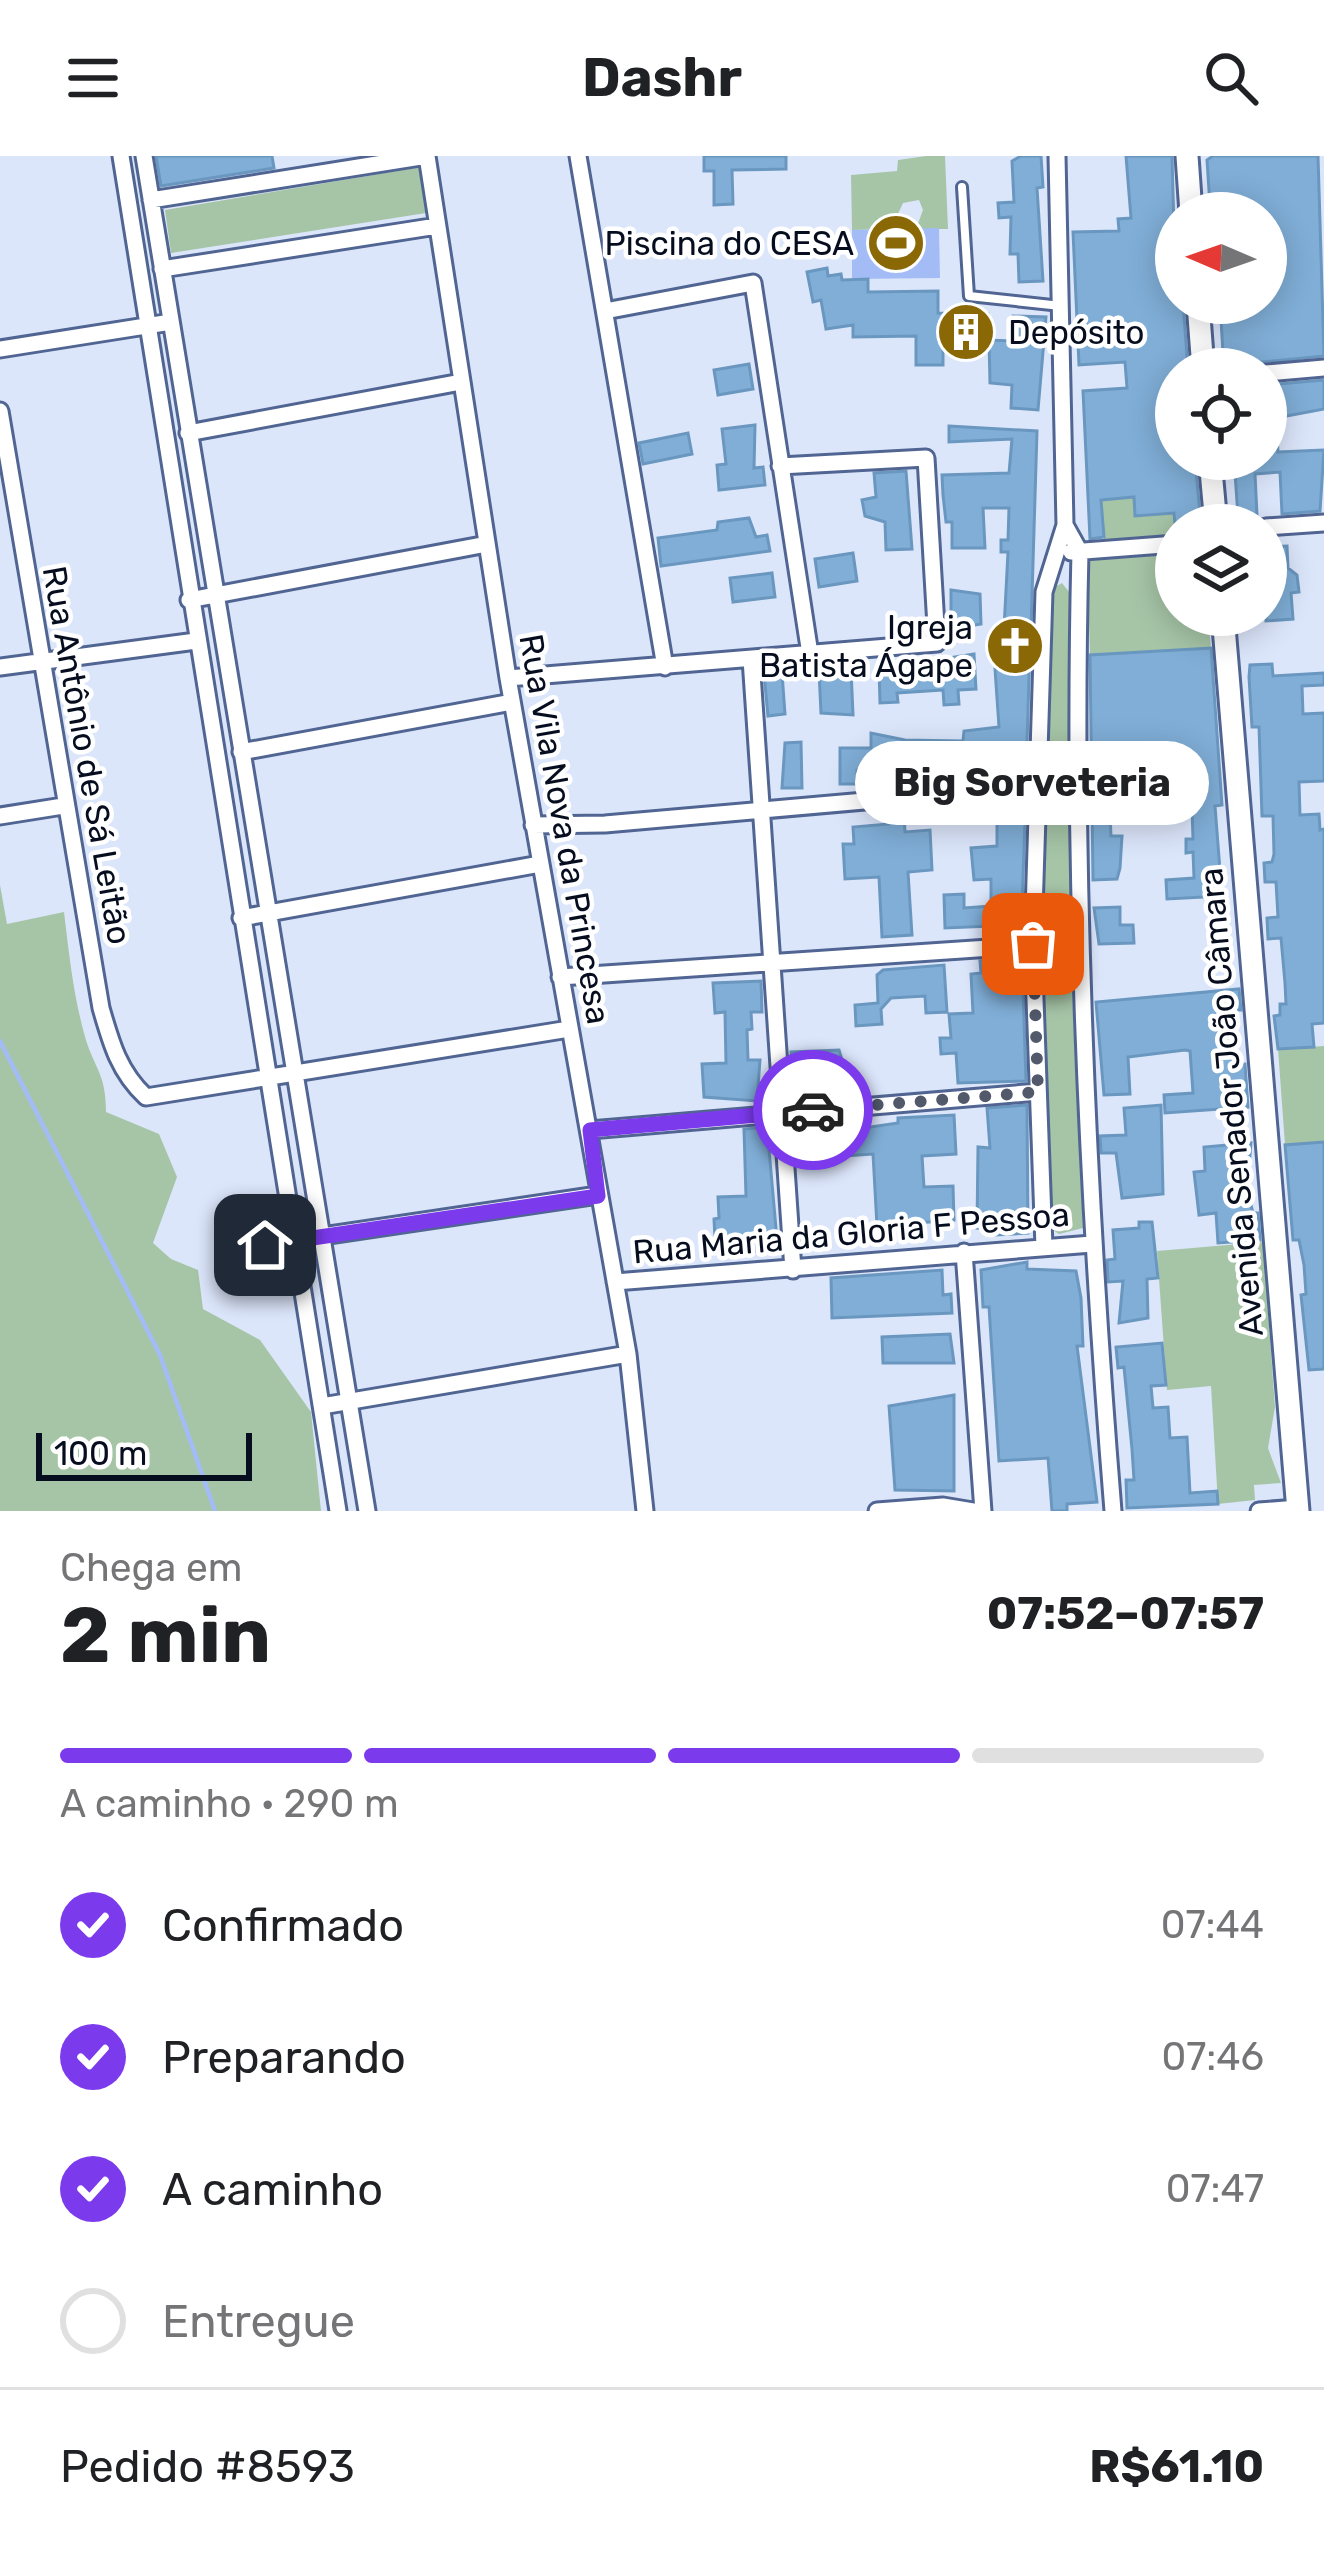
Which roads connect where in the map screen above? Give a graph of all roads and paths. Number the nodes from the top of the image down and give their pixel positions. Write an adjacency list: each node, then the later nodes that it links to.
1 (121, 156): 15 (street)
2 (144, 156): 9 (street)
3 (427, 156): 9 (street); 10 (street, Rua Vila Nova da Princesa)
4 (578, 156): 13 (street)
5 (1057, 156): 12 (street)
6 (1187, 156): 8 (main road)
7 (962, 187): 12 (lane)
8 (1190, 192)
9 (151, 200): 11 (street)
10 (437, 226): 11 (street); 19 (street, Rua Vila Nova da Princesa)
11 (162, 269): 14 (street)
12 (1063, 307): 24 (street)
13 (605, 311): 22 (street); 38 (street)
14 (171, 322): 15 (street); 21 (street)
15 (145, 326): 16 (street); 31 (street)
16 (0, 349)
17 (1324, 368): 18 (street)
18 (1287, 371)
19 (461, 382): 21 (street); 26 (street, Rua Vila Nova da Princesa)
20 (0, 411): 36 (street, Rua Antônio de Sá Leitão)
21 (188, 433): 30 (street)
22 (780, 466): 34 (street); 34 (street)
23 (1324, 523): 25 (street)
24 (1065, 525): 28 (street); 29 (street)
25 (1287, 526)
26 (487, 544): 30 (street); 39 (street, Rua Vila Nova da Princesa)
27 (1155, 546): 28 (street)
28 (1080, 552): 29 (street); 52 (street)
29 (1059, 553): 53 (street)
30 (214, 592): 31 (street); 40 (street)
31 (189, 600): 33 (street)
32 (1225, 636): 75 (main road, Avenida Senador João Câmara)
33 (196, 640): 36 (street); 41 (street)
34 (810, 654): 35 (street)
35 (751, 659): 38 (street); 46 (street)
36 (39, 660): 37 (street); 45 (street, Rua Antônio de Sá Leitão)
37 (0, 667)
38 (665, 667): 39 (street)
39 (508, 678): 42 (street, Rua Vila Nova da Princesa)
40 (229, 679): 41 (street); 43 (street)
41 (203, 683): 51 (street)
42 (512, 702): 43 (street); 48 (street, Rua Vila Nova da Princesa)
43 (241, 752): 50 (street)
44 (955, 794): 46 (street)
45 (63, 806): 47 (street); 58 (street, Rua Antônio de Sá Leitão)
46 (760, 810): 48 (street); 54 (street)
47 (0, 816)
48 (533, 824): 49 (street, Rua Vila Nova da Princesa)
49 (540, 864): 50 (street); 55 (street, Rua Vila Nova da Princesa)
50 (272, 912): 51 (street); 57 (street)
51 (241, 918): 58 (street)
52 (1079, 942): 53 (street); 65 (street)
53 (1033, 944): 54 (street); 59 (street)
54 (771, 962): 55 (street); 60 (street)
55 (560, 977): 56 (street, Rua Vila Nova da Princesa)
56 (569, 1029): 57 (street); 61 (street, Rua Vila Nova da Princesa)
57 (298, 1075): 58 (street); 63 (street)
58 (267, 1080): 64 (street)
59 (1038, 1092): 60 (street); 66 (street)
60 (780, 1112): 61 (street); 69 (street)
61 (590, 1130): 62 (street, Rua Vila Nova da Princesa)
62 (598, 1196): 63 (street); 70 (street, Rua Vila Nova da Princesa)
63 (324, 1238): 64 (street); 72 (street)
64 (295, 1241): 67 (street); 73 (street)
65 (1092, 1244): 66 (street, Rua Maria da Gloria F Pessoa); 82 (street)
66 (1044, 1247): 68 (street, Rua Maria da Gloria F Pessoa)
67 (234, 1249)
68 (964, 1252): 69 (street, Rua Maria da Gloria F Pessoa); 81 (street)
69 (793, 1270): 70 (street, Rua Maria da Gloria F Pessoa)
70 (615, 1282): 71 (street, Rua Vila Nova da Princesa)
71 (628, 1354): 72 (street); 78 (street, Rua Vila Nova da Princesa)
72 (350, 1399): 73 (street); 77 (street)
73 (322, 1406): 76 (street)
74 (911, 1509): 79 (street); 80 (street)
75 (1298, 1509): 83 (street)
76 (338, 1511)
77 (367, 1511)
78 (645, 1511)
79 (877, 1511)
80 (973, 1511)
81 (983, 1511)
82 (1113, 1511)
83 (1259, 1511)

